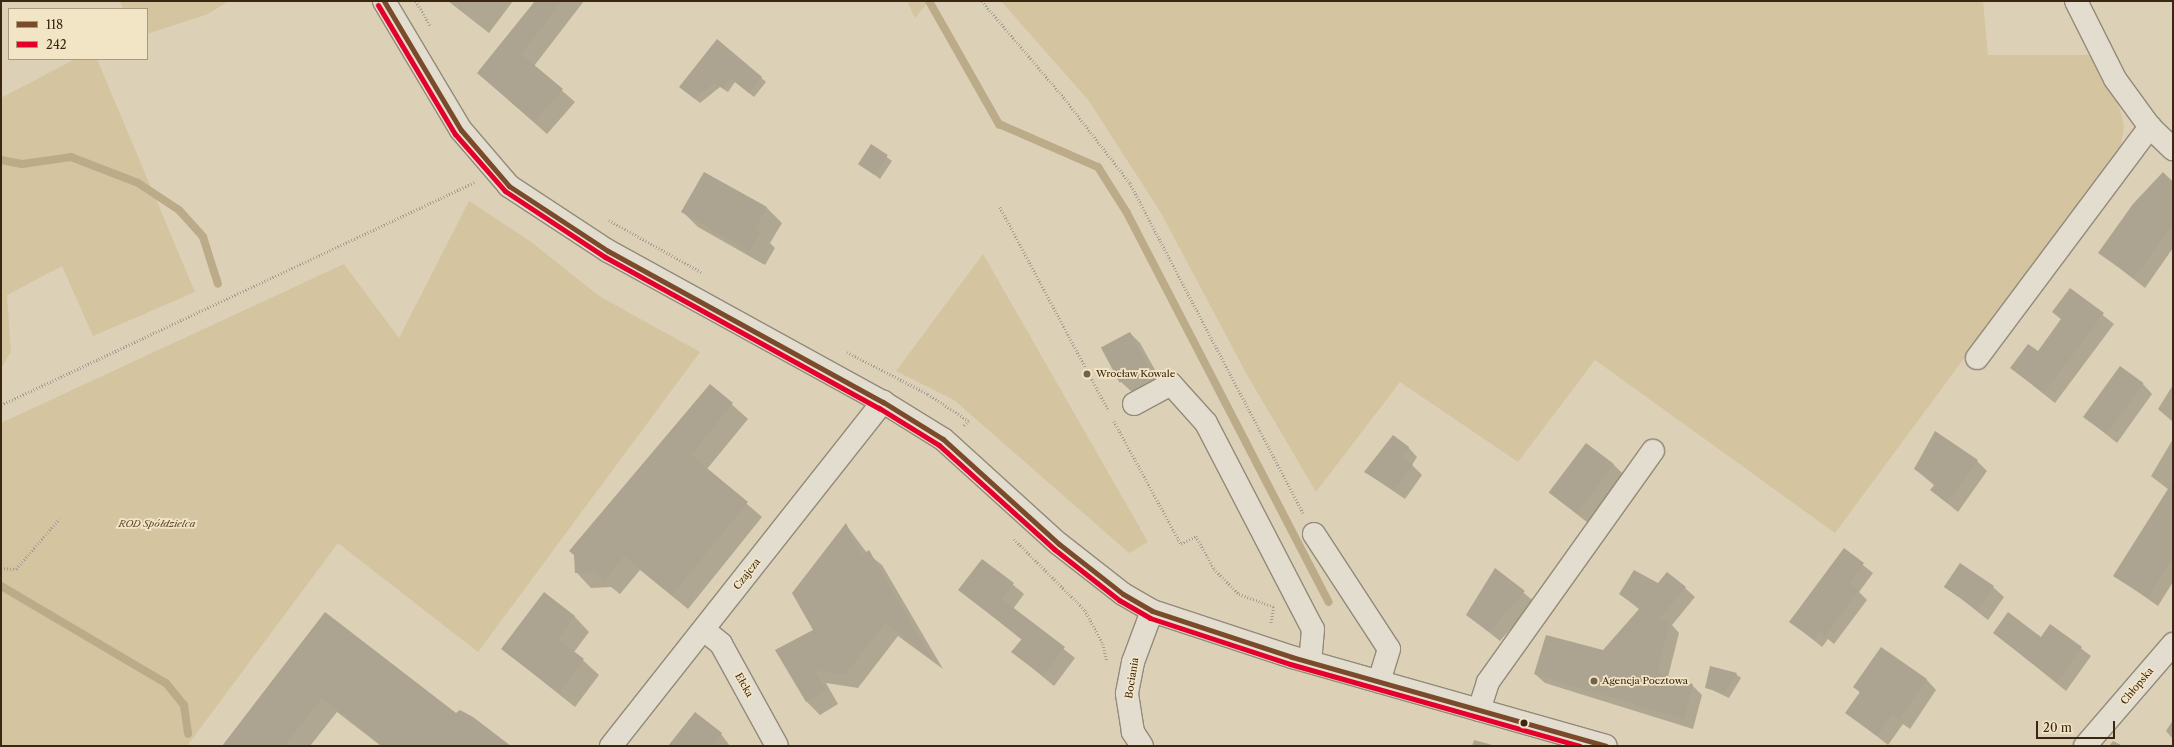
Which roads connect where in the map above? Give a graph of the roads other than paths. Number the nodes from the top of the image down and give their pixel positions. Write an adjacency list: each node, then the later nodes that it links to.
1 (384, 1): 6 (street)
2 (2076, 1): 3 (street)
3 (2150, 127): 4 (street); 5 (street)
4 (2173, 149)
5 (1977, 358)
6 (883, 402): 10 (street); 11 (street, Czajcza)
7 (1134, 404): 13 (street)
8 (1653, 451): 15 (street)
9 (1314, 534): 14 (street)
10 (1152, 611): 13 (street); 18 (street, Bociania)
11 (704, 630): 16 (street, Czajcza); 17 (street, Ełcka)
12 (2173, 644): 20 (street, Chłopska)
13 (1310, 661): 14 (street)
14 (1379, 682): 15 (street)
15 (1479, 710): 19 (street)
16 (610, 746)
17 (777, 746)
18 (1142, 746)
19 (1606, 746)
20 (2085, 746)

